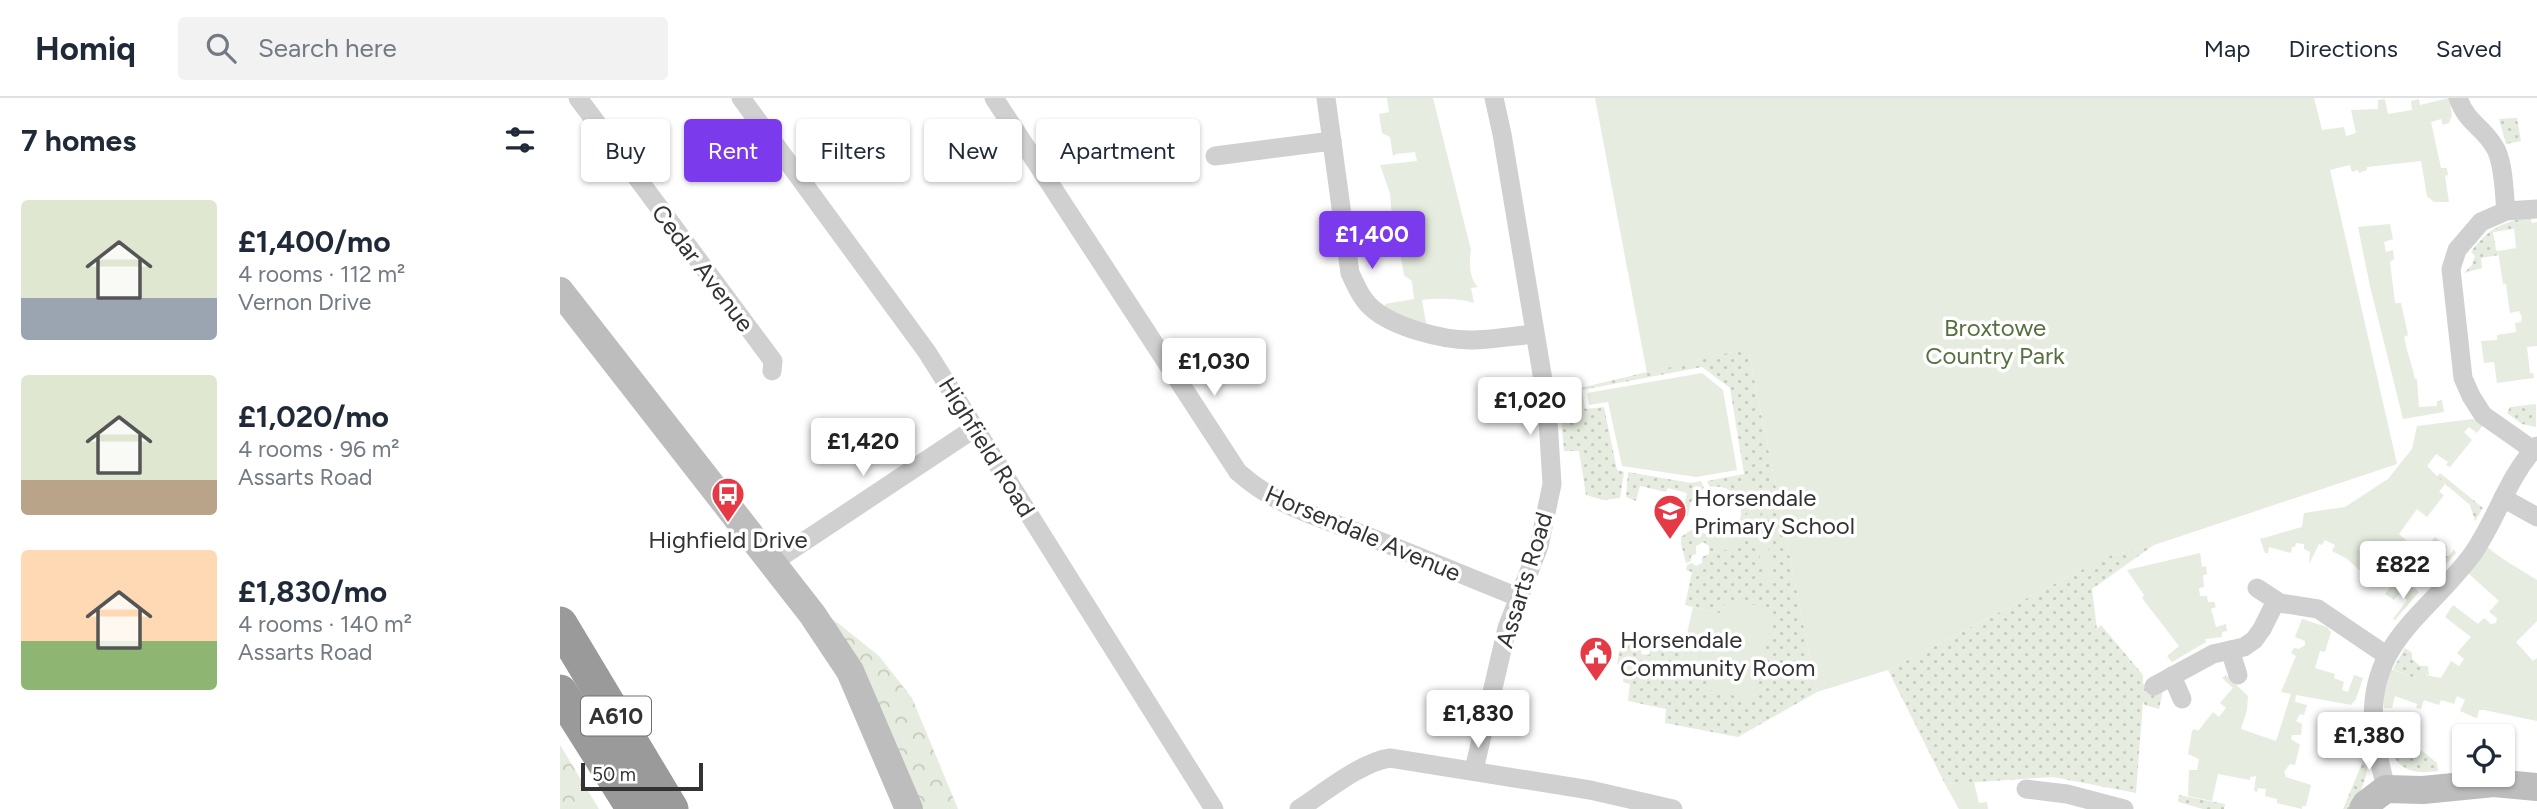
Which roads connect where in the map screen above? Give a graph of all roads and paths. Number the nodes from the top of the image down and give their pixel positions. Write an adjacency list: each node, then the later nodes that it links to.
1 (578, 98): 13 (street, Cedar Avenue)
2 (741, 98): 14 (street, Highfield Road)
3 (994, 98): 20 (street, Horsendale Avenue)
4 (1326, 98): 7 (street)
5 (1494, 98): 12 (street, Assarts Road)
6 (2458, 98): 10 (street)
7 (1332, 141): 8 (street); 12 (street)
8 (1215, 156)
9 (2537, 209): 10 (street)
10 (2506, 211): 15 (street)
11 (560, 291): 18 (street)
12 (1534, 334): 20 (street, Assarts Road)
13 (772, 371)
14 (975, 428): 18 (street); 37 (street, Highfield Road)
15 (2535, 448): 16 (street)
16 (2503, 498): 17 (street); 24 (street)
17 (2537, 517)
18 (773, 562): 36 (street)
19 (2257, 588): 21 (street)
20 (1518, 597): 30 (street, Assarts Road)
21 (2276, 601): 23 (street); 24 (street)
22 (560, 624): 35 (highway, A610)
23 (2230, 650): 25 (street); 26 (street)
24 (2386, 655): 33 (street)
25 (2238, 675)
26 (2172, 676): 27 (street); 29 (street)
27 (2154, 686)
28 (560, 692): 34 (highway, A610)
29 (2182, 699)
30 (1474, 770): 38 (street); 39 (street)
31 (2537, 787): 33 (street)
32 (2025, 789): 40 (street)
33 (2386, 789): 41 (street)
34 (634, 809)
35 (671, 809)
36 (909, 809)
37 (1214, 809)
38 (1299, 809)
39 (1674, 809)
40 (2124, 809)
41 (2363, 809)

